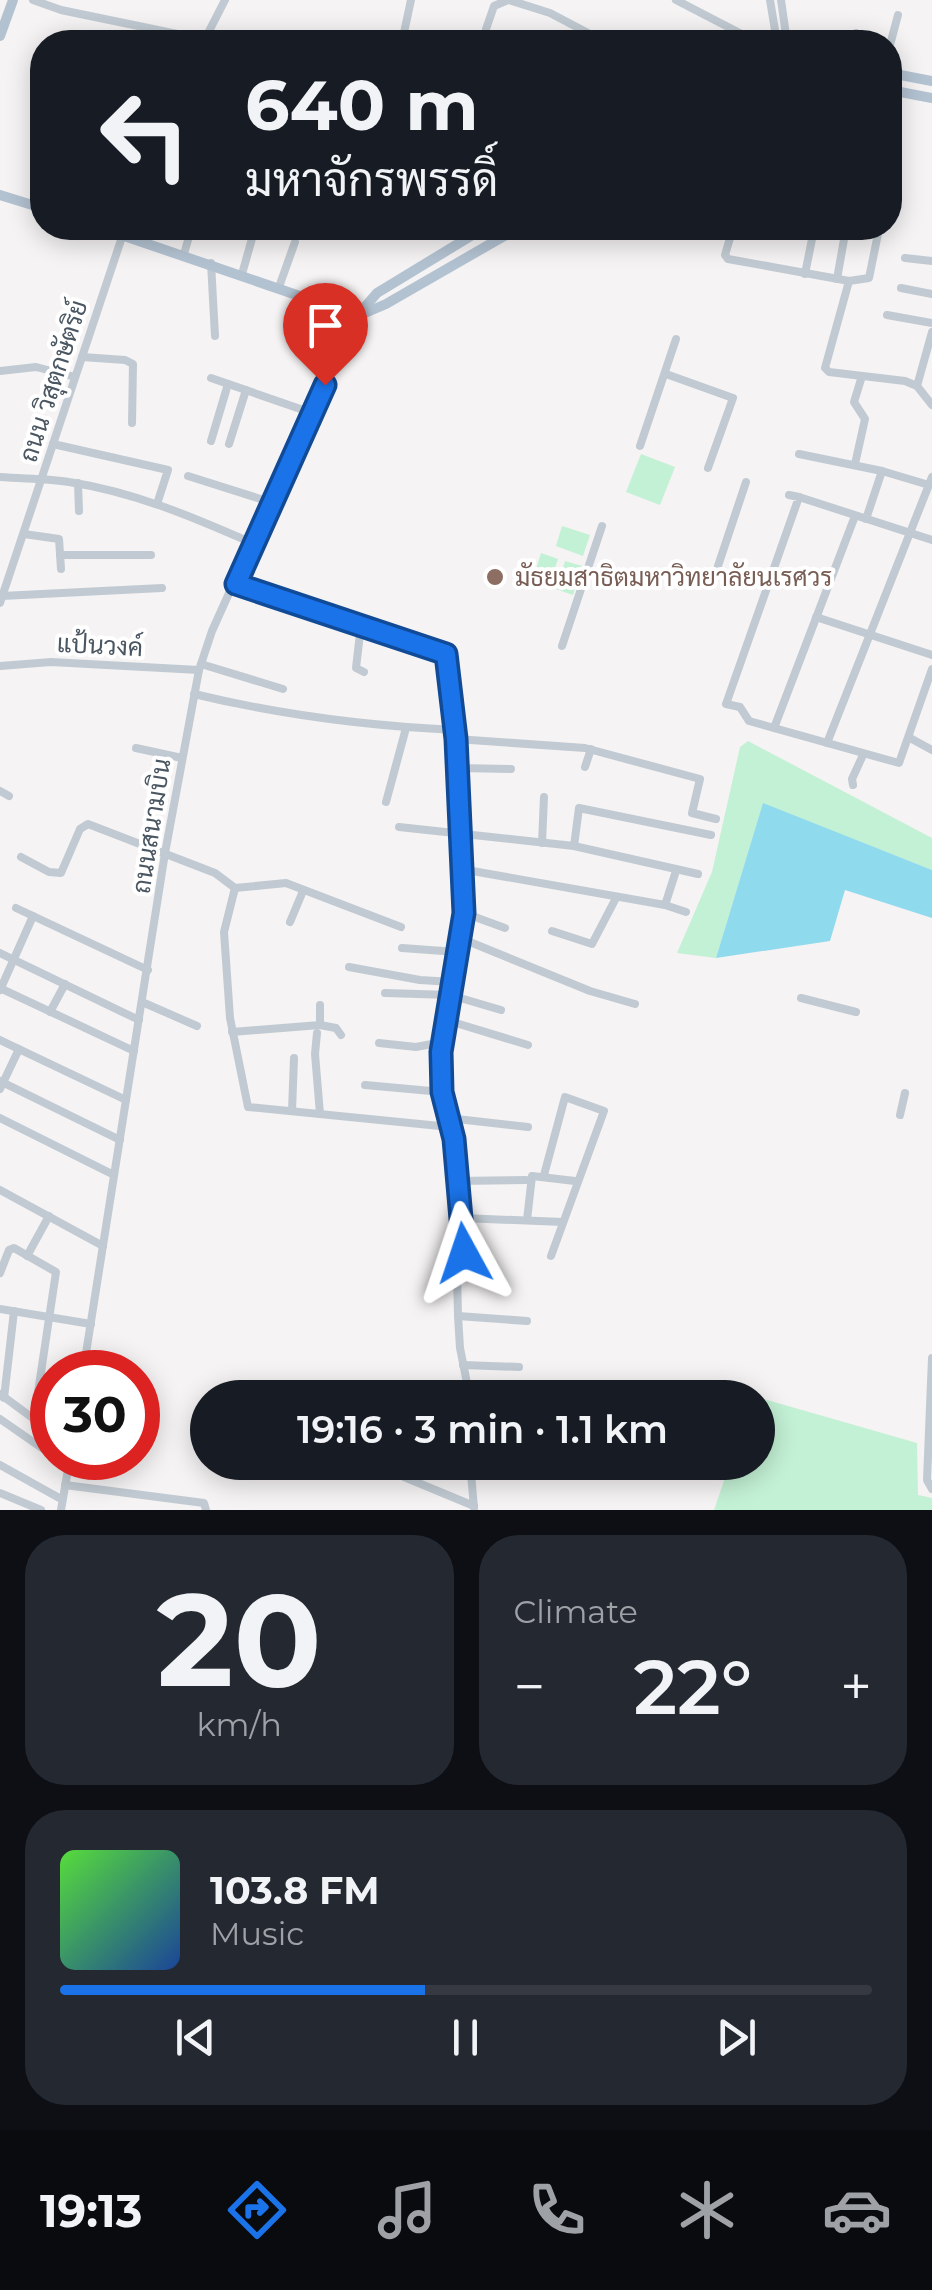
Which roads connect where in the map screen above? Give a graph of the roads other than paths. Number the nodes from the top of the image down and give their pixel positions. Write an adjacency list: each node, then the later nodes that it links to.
1 (13, 0): 19 (main road)
2 (33, 0): 11 (street)
3 (225, 0): 12 (street)
4 (411, 0): 13 (street)
5 (508, 0): 10 (street); 14 (street)
6 (676, 0): 15 (street)
7 (770, 0): 16 (street)
8 (781, 0): 17 (street)
9 (898, 14): 18 (street)
10 (486, 29)
11 (155, 30)
12 (210, 30)
13 (405, 30)
14 (582, 30)
15 (734, 30)
16 (775, 30)
17 (785, 30)
18 (894, 30)
19 (0, 36)
20 (902, 76): 21 (main road)
21 (932, 82)
22 (902, 92): 23 (main road)
23 (932, 98)
24 (0, 194): 25 (main road)
25 (30, 204)
26 (120, 240): 57 (street, ถนน วิสุตกษัตริย์)
27 (147, 240): 39 (main road)
28 (188, 240): 39 (street)
29 (252, 240): 43 (street)
30 (464, 240): 51 (main road)
31 (475, 240): 38 (main road)
32 (498, 240): 38 (main road)
33 (730, 240): 44 (street)
34 (812, 240): 44 (street)
35 (844, 240): 45 (street)
36 (877, 240): 46 (street)
37 (295, 242): 47 (street)
38 (481, 250): 51 (main road)
39 (184, 254): 42 (main road)
40 (904, 258): 41 (street)
41 (932, 261)
42 (211, 263): 43 (main road); 54 (street)
43 (242, 274): 47 (main road)
44 (805, 274): 45 (street)
45 (837, 279): 46 (street)
46 (849, 281): 60 (street)
47 (280, 287): 51 (main road)
48 (901, 288): 49 (street)
49 (932, 294)
50 (887, 315): 52 (street)
51 (358, 316): 67 (street, ถนนสนามบิน)
52 (932, 322)
53 (932, 332): 56 (street)
54 (215, 336)
55 (676, 338): 59 (street)
56 (929, 354): 64 (street)
57 (82, 357): 61 (street, ถนน วิสุตกษัตริย์); 68 (street)
58 (0, 371): 61 (street)
59 (666, 374): 72 (street); 75 (street)
60 (862, 376): 64 (street); 74 (street)
61 (76, 377): 70 (street, ถนน วิสุตกษัตริย์)
62 (211, 378): 63 (street)
63 (228, 384): 65 (street); 69 (street)
64 (917, 386): 66 (street)
65 (246, 390): 67 (street); 71 (street)
66 (932, 405)
67 (312, 414): 86 (street, ถนนสนามบิน)
68 (132, 423)
69 (210, 441)
70 (53, 444): 79 (street, ถนน วิสุตกษัตริย์); 87 (street)
71 (229, 444)
72 (640, 446)
73 (799, 454): 74 (street)
74 (855, 464): 76 (street)
75 (708, 468)
76 (882, 470): 80 (street); 90 (street)
77 (188, 476): 86 (street)
78 (0, 477): 79 (street)
79 (42, 480): 82 (street); 92 (street, ถนน วิสุตกษัตริย์)
80 (930, 481): 85 (street)
81 (746, 482): 98 (street)
82 (78, 483): 87 (street); 88 (street)
83 (789, 494): 84 (street)
84 (800, 498): 89 (street); 115 (street)
85 (928, 500): 93 (street)
86 (270, 502): 95 (street, ถนนสนามบิน)
87 (157, 504): 95 (street)
88 (79, 512)
89 (854, 516): 90 (street); 103 (street)
90 (866, 519): 93 (street)
91 (602, 526): 106 (street)
92 (24, 534): 97 (street); 102 (street, ถนน วิสุตกษัตริย์)
93 (911, 534): 94 (street); 105 (street)
94 (932, 540)
95 (252, 544): 100 (street, ถนนสนามบิน)
96 (152, 554): 97 (street)
97 (60, 555): 99 (street)
98 (718, 566)
99 (61, 570)
100 (236, 584): 104 (street); 109 (street, ถนนสนามบิน)
101 (162, 588): 102 (street)
102 (2, 593)
103 (816, 617): 105 (street); 115 (street)
104 (361, 625): 111 (street); 116 (street)
105 (870, 635): 107 (street); 118 (street)
106 (562, 646)
107 (932, 655)
108 (0, 666): 109 (street, แป้นวงค์)
109 (200, 667): 112 (street, แป้นวงค์); 113 (street, ถนนสนามบิน)
110 (932, 670): 117 (street)
111 (364, 672)
112 (283, 690)
113 (194, 694): 114 (street); 123 (street, ถนนสนามบิน)
114 (406, 728): 116 (street); 130 (street)
115 (774, 728): 118 (street)
116 (456, 735): 120 (street); 124 (street)
117 (910, 738): 121 (street); 122 (street)
118 (828, 743): 122 (street)
119 (136, 748): 123 (street)
120 (591, 749): 125 (street); 132 (street)
121 (932, 750)
122 (863, 755): 127 (street)
123 (182, 758): 138 (street, ถนนสนามบิน)
124 (458, 768): 126 (street); 134 (street)
125 (585, 768)
126 (511, 770)
127 (853, 785)
128 (580, 793): 131 (street)
129 (544, 797): 136 (street)
130 (386, 802)
131 (579, 808): 135 (street); 137 (street)
132 (716, 819)
133 (399, 827): 134 (street)
134 (459, 835): 136 (street); 140 (street)
135 (711, 835)
136 (542, 843): 137 (street)
137 (574, 846): 142 (street)
138 (165, 853): 139 (street); 143 (street); 161 (street, ถนนสนามบิน)
139 (22, 857)
140 (462, 869): 145 (street); 149 (street)
141 (675, 874): 146 (street)
142 (698, 874)
143 (235, 888): 144 (street); 178 (street)
144 (303, 891): 151 (street); 152 (street)
145 (616, 898): 146 (street); 154 (street)
146 (664, 905): 148 (street)
147 (16, 908): 150 (street)
148 (686, 912)
149 (464, 913): 153 (street); 155 (street)
150 (33, 916): 159 (street); 161 (street)
151 (290, 922)
152 (401, 927)
153 (505, 928)
154 (552, 931)
155 (460, 938): 157 (street); 170 (street)
156 (402, 948): 157 (street)
157 (457, 952): 162 (street)
158 (0, 953): 159 (street)
159 (14, 960): 163 (street); 164 (street)
160 (349, 967): 162 (street)
161 (148, 970): 168 (street, ถนนสนามบิน)
162 (452, 982): 166 (street)
163 (64, 984): 172 (street); 174 (street)
164 (0, 989): 172 (street)
165 (385, 993): 166 (street)
166 (450, 995): 171 (street); 175 (street)
167 (802, 998): 173 (street)
168 (142, 1002): 174 (street, ถนนสนามบิน); 176 (street)
169 (320, 1004): 177 (street)
170 (636, 1004)
171 (501, 1010)
172 (50, 1012): 185 (street)
173 (856, 1012)
174 (139, 1020): 185 (street, ถนนสนามบิน)
175 (446, 1020): 181 (street); 183 (street)
176 (198, 1026)
177 (318, 1029): 178 (street); 179 (street); 193 (street)
178 (232, 1032): 192 (street)
179 (342, 1035)
180 (0, 1040): 184 (street)
181 (442, 1042): 182 (street); 189 (street)
182 (379, 1043)
183 (528, 1045)
184 (19, 1049): 187 (street); 191 (street)
185 (134, 1051): 191 (street, ถนนสนามบิน)
186 (294, 1058): 192 (street)
187 (1, 1084): 198 (street)
188 (364, 1085): 189 (street)
189 (442, 1092): 196 (street)
190 (906, 1093): 194 (street)
191 (126, 1100): 198 (street, ถนนสนามบิน)
192 (292, 1112): 193 (street)
193 (320, 1114): 196 (street)
194 (900, 1115)
195 (0, 1118): 199 (street)
196 (449, 1122): 197 (street); 202 (street)
197 (528, 1128)
198 (120, 1140): 199 (street, ถนนสนามบิน)
199 (114, 1175): 209 (street, ถนนสนามบิน)
200 (544, 1175): 203 (street); 203 (street); 207 (street)
201 (526, 1180): 202 (street)
202 (457, 1181): 206 (street)
203 (576, 1181): 208 (street)
204 (0, 1190): 205 (street)
205 (49, 1216): 209 (street); 210 (street)
206 (461, 1218): 207 (street); 216 (street)
207 (527, 1220): 208 (street)
208 (563, 1222): 211 (street)
209 (103, 1246): 218 (street, ถนนสนามบิน)
210 (27, 1256): 212 (street); 215 (street)
211 (550, 1256)
212 (0, 1274)
213 (0, 1309): 214 (street)
214 (14, 1311): 215 (street); 225 (street)
215 (50, 1316): 218 (street); 225 (street)
216 (458, 1316): 217 (street); 221 (street)
217 (526, 1321)
218 (91, 1324): 219 (street, ถนนสนามบิน)
219 (87, 1350)
220 (932, 1358): 223 (street)
221 (463, 1365): 222 (street); 224 (street)
222 (519, 1367)
223 (932, 1371): 227 (street)
224 (466, 1380)
225 (2, 1396)
226 (0, 1418): 228 (street)
227 (931, 1435): 234 (street)
228 (30, 1439)
229 (0, 1465): 236 (street)
230 (67, 1480): 233 (street)
231 (411, 1480): 237 (street)
232 (472, 1480): 237 (street)
233 (66, 1485): 236 (street); 240 (street)
234 (932, 1488)
235 (0, 1494): 238 (street)
236 (61, 1499): 239 (street)
237 (474, 1508)
238 (41, 1510)
239 (60, 1510)
240 (206, 1510)

